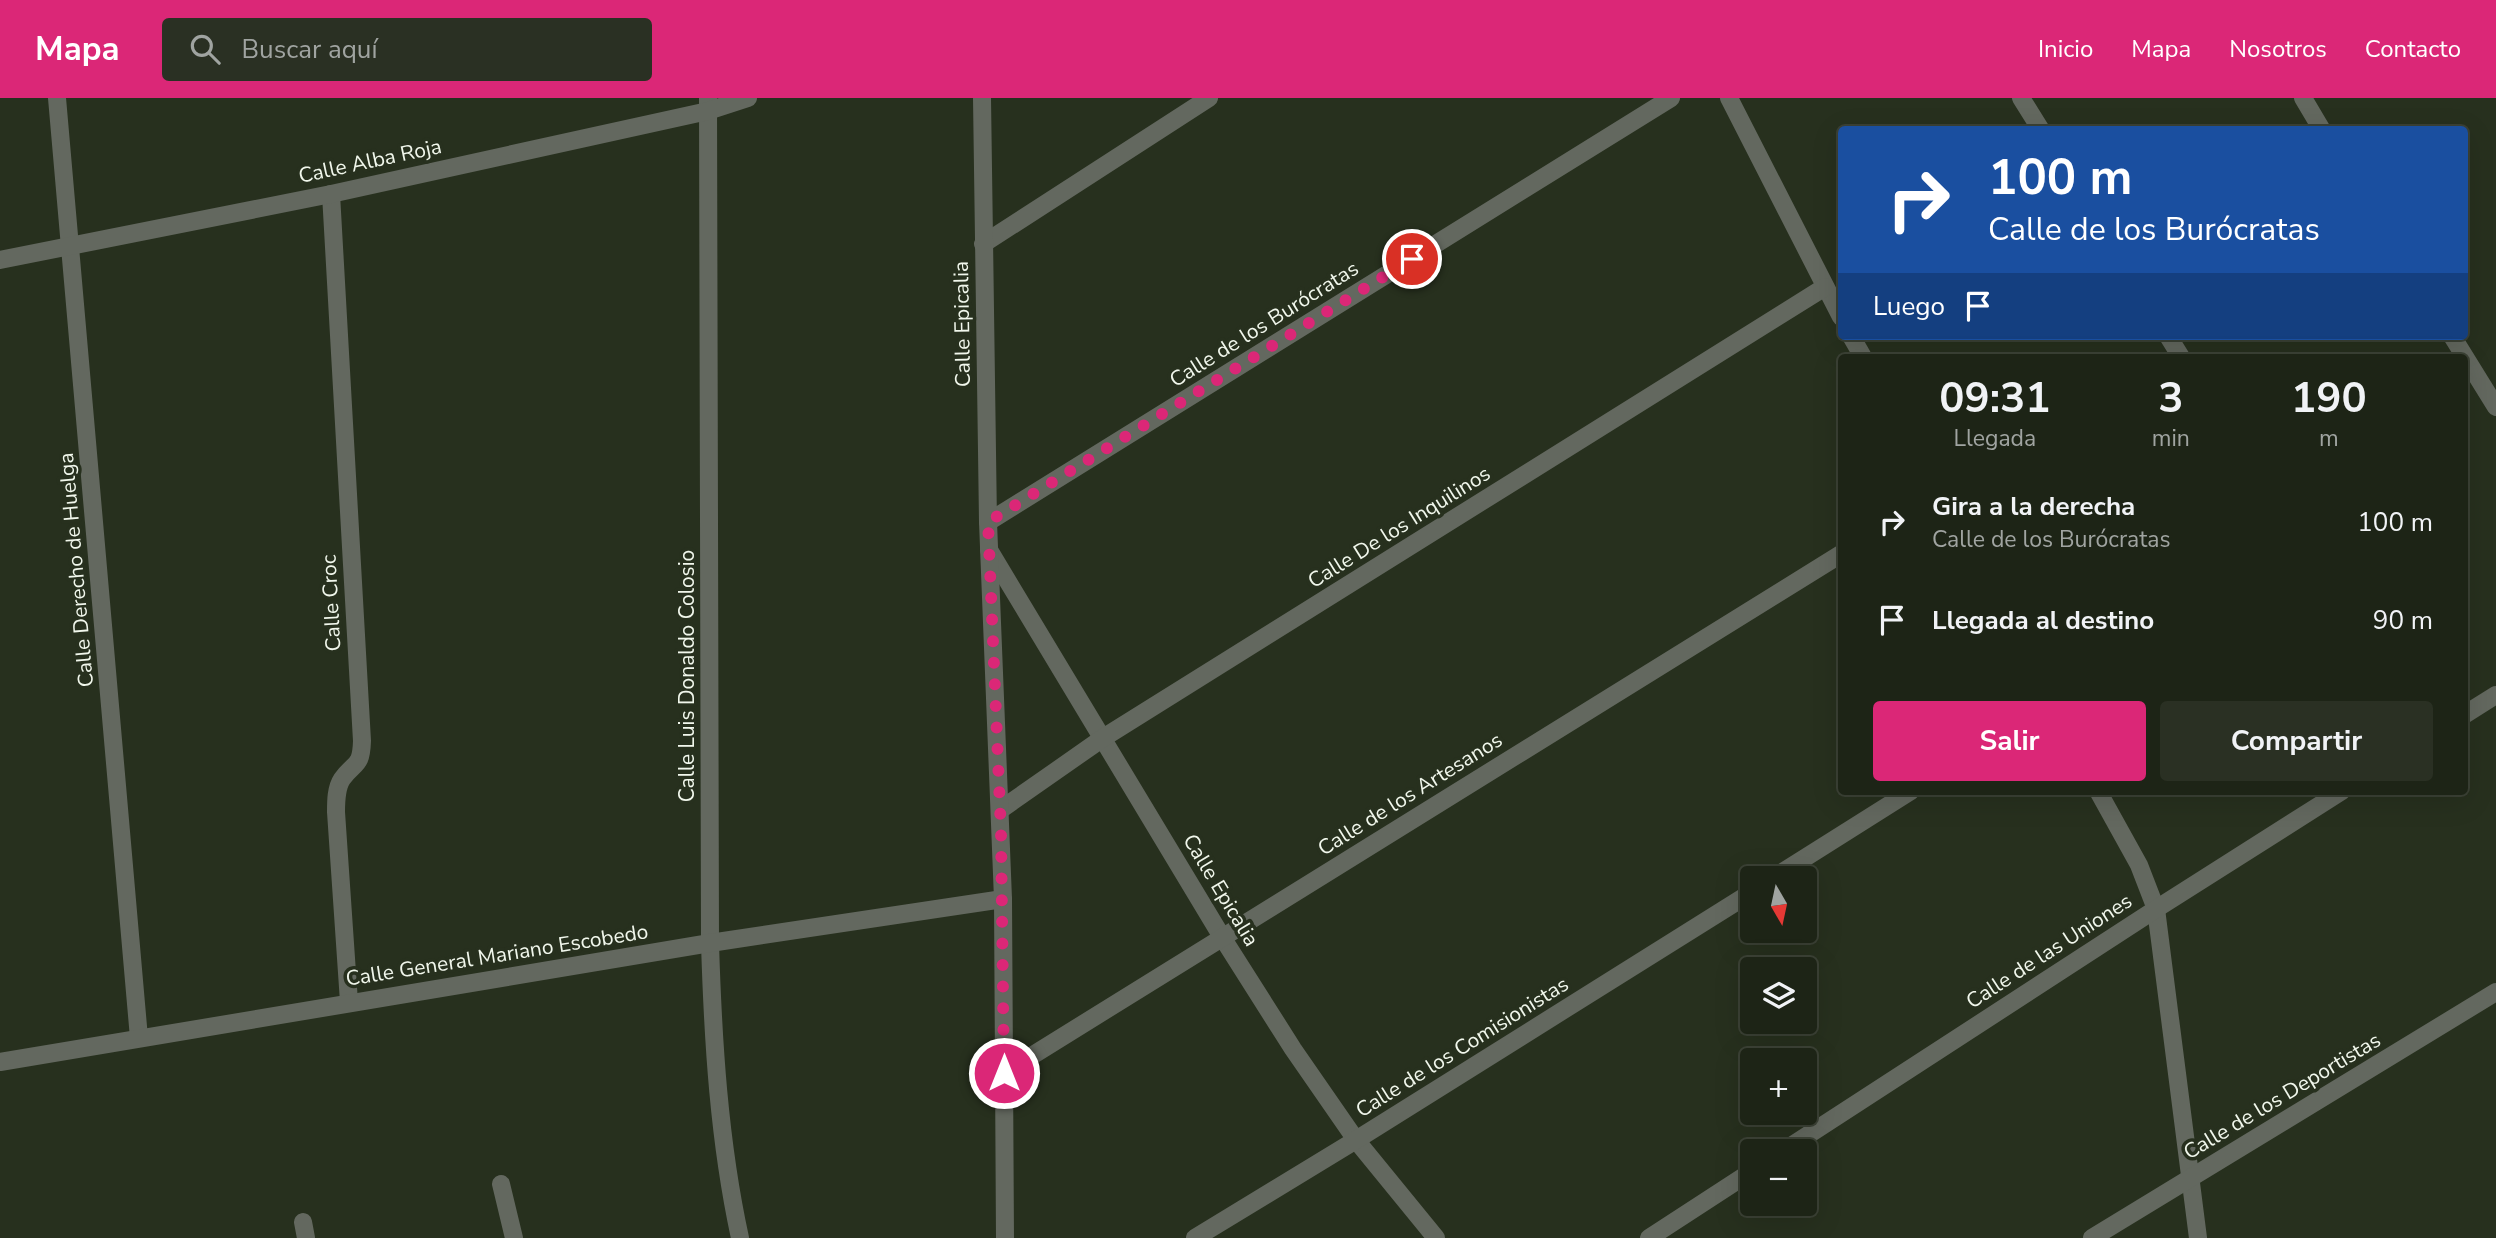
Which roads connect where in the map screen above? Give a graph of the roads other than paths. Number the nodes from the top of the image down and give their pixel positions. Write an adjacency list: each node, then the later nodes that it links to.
1 (57, 98): 14 (street, Calle Derecho de Huelga)
2 (748, 98): 9 (street, Calle Alba Roja)
3 (982, 98): 13 (street, Calle Epicalia)
4 (1209, 98): 13 (street)
5 (1671, 98): 20 (street, Calle de los Burócratas)
6 (1729, 98): 16 (street)
7 (2021, 98): 10 (street)
8 (2303, 98): 11 (street)
9 (708, 104): 12 (street, Calle Alba Roja); 35 (street, Calle Luis Donaldo Colosio)
10 (2038, 126)
11 (2320, 126)
12 (331, 194): 14 (street, Calle Alba Roja); 37 (street, Calle Croc)
13 (983, 244): 20 (street, Calle Epicalia)
14 (71, 247): 15 (street, Calle Alba Roja); 38 (street, Calle Derecho de Huelga)
15 (0, 260)
16 (1825, 287): 17 (street); 25 (street, Calle De los Inquilinos)
17 (1838, 311)
18 (2468, 362): 19 (street)
19 (2496, 407)
20 (988, 522): 21 (street, Calle Epicalia)
21 (989, 550): 25 (street, Calle Epicalia); 29 (street, Calle Epicalia)
22 (1838, 556): 34 (street, Calle de los Artesanos)
23 (2496, 695): 24 (street)
24 (2468, 712)
25 (1103, 738): 29 (street, Calle De los Inquilinos); 34 (street, Calle Epicalia)
26 (1905, 795): 30 (street)
27 (2100, 795): 33 (street)
28 (2336, 795): 33 (street, Calle de las Uniones)
29 (1000, 810): 31 (street, Calle Epicalia)
30 (1792, 866)
31 (1003, 899): 35 (street, Calle General Mariano Escobedo); 40 (street, Calle Epicalia)
32 (1740, 900): 42 (street, Calle de los Comisionistas)
33 (2156, 909): 41 (street, Calle de las Uniones); 43 (street)
34 (1222, 937): 40 (street, Calle de los Artesanos); 42 (street, Calle Epicalia)
35 (710, 943): 37 (street, Calle General Mariano Escobedo); 47 (street, Calle Luis Donaldo Colosio)
36 (2496, 992): 43 (street, Calle de los Deportistas)
37 (349, 1002): 38 (street, Calle General Mariano Escobedo)
38 (139, 1038): 39 (street, Calle General Mariano Escobedo)
39 (0, 1062)
40 (1004, 1073): 48 (street, Calle Epicalia)
41 (1802, 1139)
42 (1356, 1140): 49 (street, Calle de los Comisionistas); 50 (street, Calle Epicalia)
43 (2190, 1178): 52 (street, Calle de los Deportistas); 53 (street)
44 (1740, 1179): 51 (street)
45 (501, 1184): 46 (street)
46 (514, 1238)
47 (740, 1238)
48 (1005, 1238)
49 (1195, 1238)
50 (1436, 1238)
51 (1649, 1238)
52 (2092, 1238)
53 (2198, 1238)

